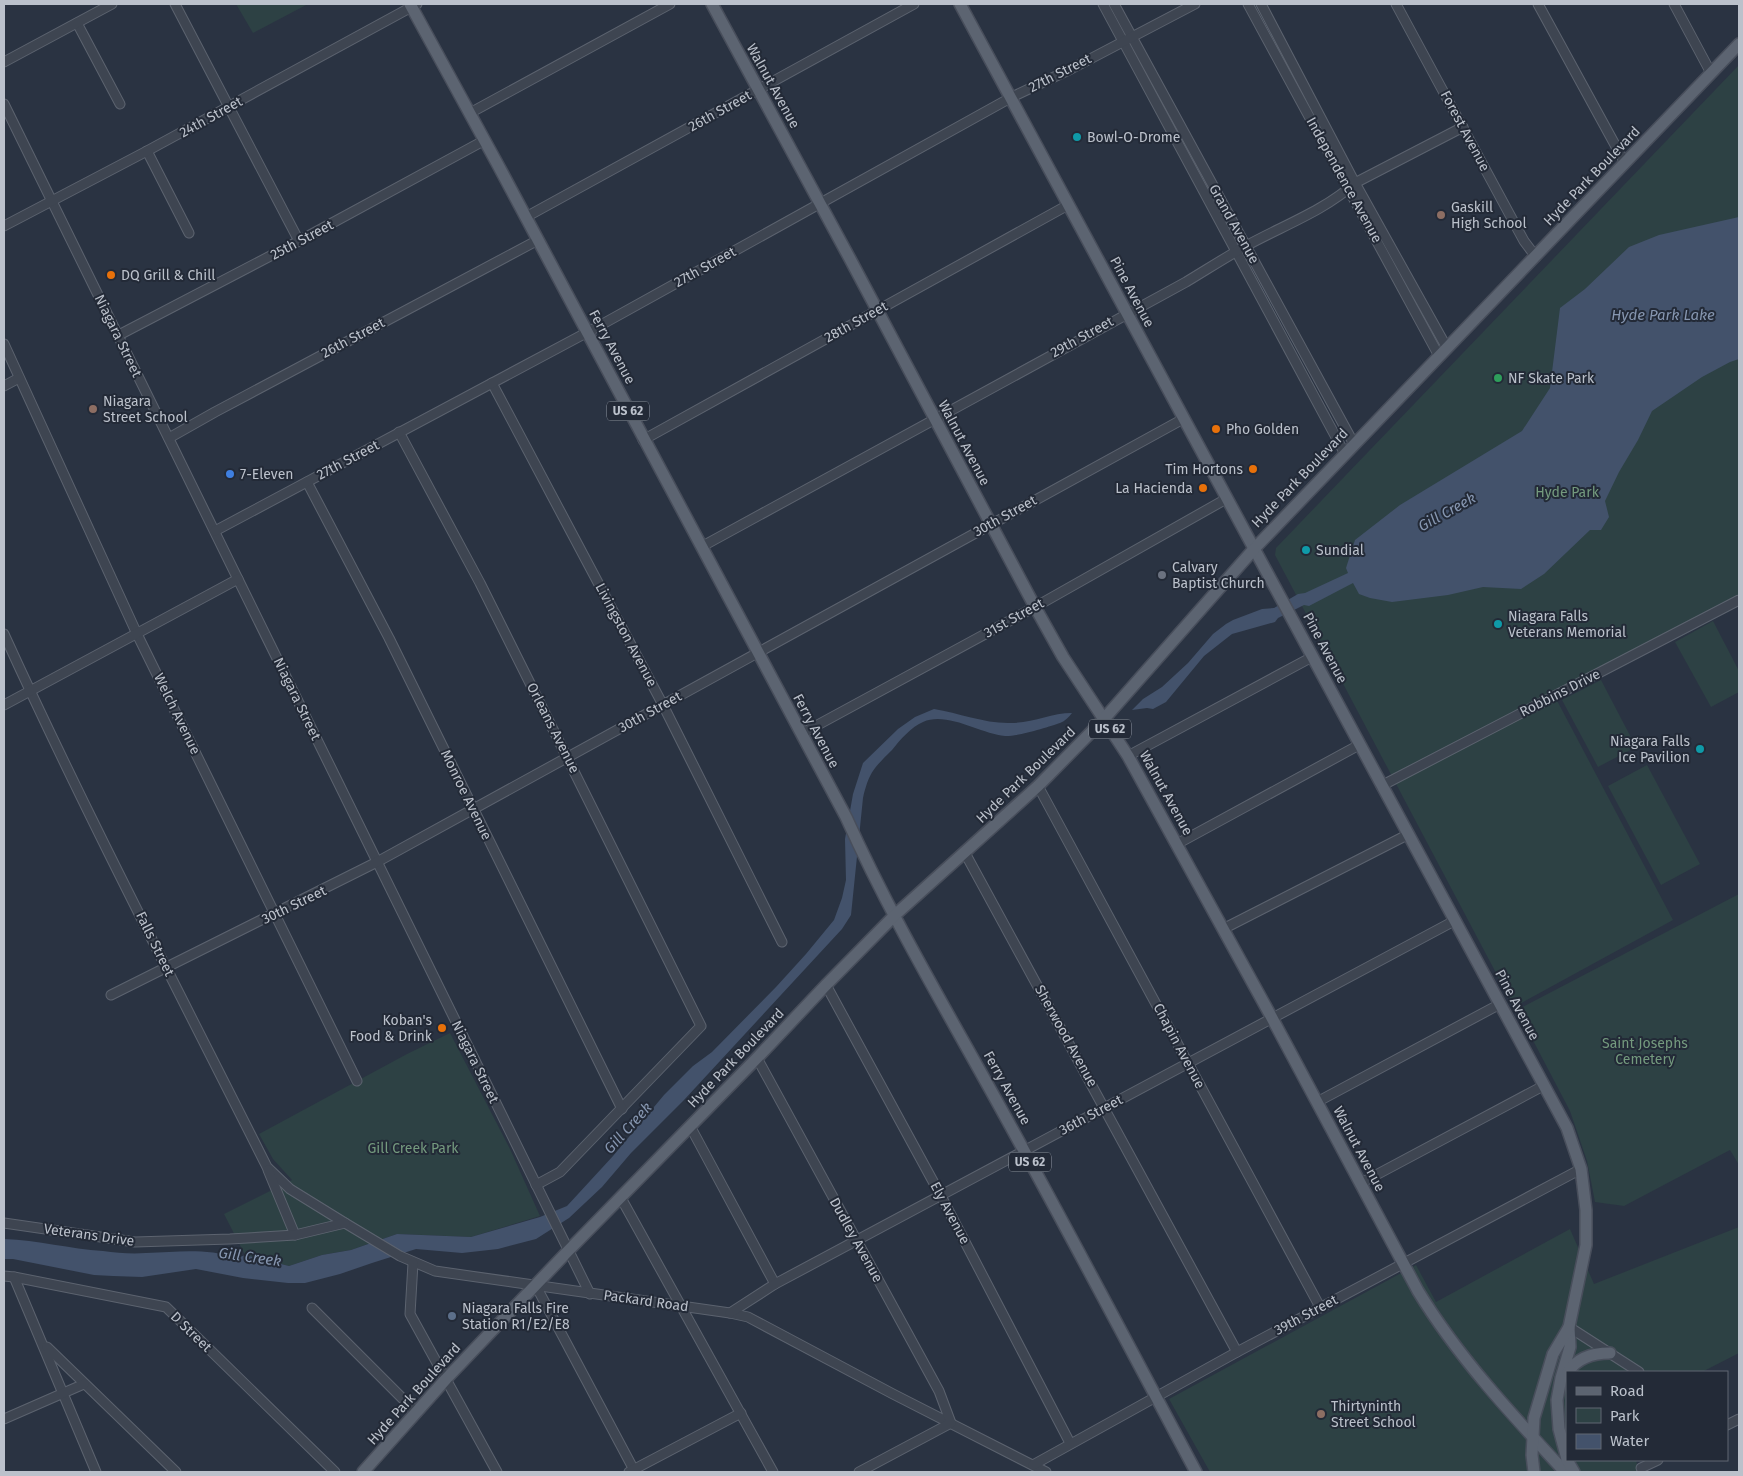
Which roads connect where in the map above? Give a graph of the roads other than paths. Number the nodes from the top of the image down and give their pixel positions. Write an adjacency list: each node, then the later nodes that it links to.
1 (112, 4): 16 (street)
2 (175, 4): 25 (street)
3 (670, 4): 26 (street)
4 (712, 4): 21 (main road, Walnut Avenue / US 62)
5 (914, 4): 21 (street, 26th Street)
6 (960, 4): 22 (main road, Pine Avenue)
7 (1103, 4): 17 (street)
8 (1114, 4): 17 (street, Grand Avenue)
9 (1195, 4): 17 (street, 27th Street)
10 (1248, 4): 31 (street, Independence Avenue)
11 (1261, 4): 31 (street, Independence Avenue)
12 (1396, 4): 27 (street, Forest Avenue)
13 (1538, 4): 30 (street)
14 (1674, 4): 20 (street)
15 (413, 5): 25 (street, 24th Street); 26 (main road, Ferry Avenue / US 62)
16 (77, 22): 19 (street); 24 (street)
17 (1128, 39): 22 (street, 27th Street); 40 (street, Grand Avenue); 41 (street)
18 (1739, 44): 20 (main road, Hyde Park Boulevard)
19 (4, 62)
20 (1711, 73): 30 (main road, Hyde Park Boulevard)
21 (758, 90): 33 (main road, Walnut Avenue / US 62); 35 (street, 26th Street)
22 (1012, 98): 33 (street, 27th Street); 34 (main road, Pine Avenue)
23 (4, 104): 32 (street, Niagara Street)
24 (120, 104)
25 (230, 106): 29 (street, 24th Street); 39 (street)
26 (470, 113): 28 (main road, Ferry Avenue / US 62)
27 (1463, 127): 31 (street, 29th Street); 42 (street, Forest Avenue)
28 (484, 140): 35 (main road, Ferry Avenue / US 62); 39 (street, 25th Street)
29 (147, 151): 32 (street, 24th Street); 37 (street)
30 (1625, 163): 42 (main road, Hyde Park Boulevard)
31 (1352, 186): 40 (street, 29th Street); 48 (street, Independence Avenue)
32 (52, 201): 36 (street, 24th Street); 46 (street, Niagara Street)
33 (819, 204): 43 (main road, Walnut Avenue / US 62); 45 (street, 27th Street)
34 (1068, 205): 43 (street, 28th Street); 44 (main road, Pine Avenue)
35 (526, 217): 38 (main road, Ferry Avenue / US 62)
36 (4, 226)
37 (189, 233)
38 (538, 240): 45 (main road, Ferry Avenue / US 62); 55 (street, 26th Street)
39 (299, 241): 46 (street, 25th Street)
40 (1246, 246): 41 (street, 29th Street); 57 (street, Grand Avenue)
41 (1236, 252): 44 (street, 29th Street); 58 (street)
42 (1536, 257): 48 (main road, Hyde Park Boulevard)
43 (877, 310): 52 (main road, Walnut Avenue / US 62); 56 (street, 28th Street)
44 (1126, 313): 52 (street, 29th Street); 53 (main road, Pine Avenue)
45 (587, 332): 50 (street, 27th Street); 56 (main road, Ferry Avenue / US 62)
46 (117, 336): 55 (street, Niagara Street)
47 (4, 344): 49 (street, Welch Avenue)
48 (1443, 352): 57 (main road, Hyde Park Boulevard)
49 (19, 378): 51 (street); 69 (street, Welch Avenue)
50 (492, 383): 54 (street, 27th Street); 74 (street, Livingston Avenue)
51 (4, 386)
52 (934, 418): 61 (main road, Walnut Avenue / US 62); 63 (street, 29th Street)
53 (1183, 419): 60 (main road, Pine Avenue); 61 (street, 30th Street)
54 (399, 432): 59 (street, 27th Street); 79 (street, Orleans Avenue)
55 (169, 438): 62 (street, Niagara Street)
56 (643, 440): 63 (main road, Ferry Avenue / US 62)
57 (1354, 444): 58 (main road, Hyde Park Boulevard)
58 (1345, 454): 64 (main road, Hyde Park Boulevard)
59 (307, 482): 62 (street, 27th Street); 82 (street, Monroe Avenue)
60 (1226, 499): 64 (main road, Pine Avenue); 67 (street, 31st Street)
61 (990, 524): 67 (main road, Walnut Avenue / US 62); 70 (street, 30th Street)
62 (215, 531): 65 (street, Niagara Street)
63 (701, 547): 70 (main road, Ferry Avenue / US 62)
64 (1254, 549): 71 (main road, Pine Avenue); 75 (main road, Hyde Park Boulevard)
65 (238, 579): 69 (street); 86 (street, Niagara Street)
66 (1739, 600): 81 (street, Robbins Drive)
67 (1035, 607): 75 (main road, Walnut Avenue / US 62); 76 (street, 31st Street)
68 (4, 634): 72 (street, Falls Street)
69 (137, 634): 72 (street); 87 (street, Welch Avenue)
70 (758, 652): 74 (street, 30th Street); 76 (main road, Ferry Avenue / US 62)
71 (1312, 657): 77 (main road, Pine Avenue); 78 (street)
72 (30, 692): 73 (street); 92 (street, Falls Street)
73 (4, 705)
74 (663, 705): 79 (street, 30th Street); 91 (street, Livingston Avenue)
75 (1103, 720): 78 (main road, Walnut Avenue / US 62); 80 (main road, Hyde Park Boulevard)
76 (801, 734): 88 (main road, Ferry Avenue / US 62)
77 (1359, 745): 81 (main road, Pine Avenue); 84 (street)
78 (1128, 756): 84 (main road, Walnut Avenue / US 62)
79 (568, 757): 82 (street, 30th Street); 103 (street, Orleans Avenue)
80 (1038, 786): 85 (main road, Hyde Park Boulevard); 98 (street, Chapin Avenue)
81 (1381, 786): 83 (main road, Pine Avenue)
82 (473, 810): 86 (street, 30th Street); 103 (street, Monroe Avenue)
83 (1407, 835): 89 (main road, Pine Avenue); 90 (street)
84 (1177, 844): 90 (main road, Walnut Avenue / US 62)
85 (965, 853): 88 (main road, Hyde Park Boulevard); 102 (street, Sherwood Avenue)
86 (377, 862): 87 (street, 30th Street); 109 (street, Niagara Street)
87 (275, 914): 92 (street, 30th Street); 99 (street, Welch Avenue)
88 (895, 915): 93 (main road, Hyde Park Boulevard); 105 (main road, Ferry Avenue / US 62)
89 (1454, 921): 95 (main road, Pine Avenue); 96 (street, 36th Street)
90 (1223, 929): 96 (main road, Walnut Avenue / US 62)
91 (782, 942)
92 (166, 968): 94 (street, 30th Street); 106 (street, Falls Street)
93 (826, 985): 97 (main road, Hyde Park Boulevard); 110 (street, Ely Avenue)
94 (111, 994)
95 (1500, 1004): 100 (main road, Pine Avenue); 101 (street)
96 (1272, 1018): 98 (street, 36th Street); 101 (main road, Walnut Avenue / US 62)
97 (757, 1058): 104 (main road, Hyde Park Boulevard); 115 (street, Dudley Avenue)
98 (1188, 1063): 102 (street, 36th Street); 125 (street, Chapin Avenue)
99 (357, 1081)
100 (1543, 1086): 107 (main road, Pine Avenue); 108 (street)
101 (1317, 1102): 108 (main road, Walnut Avenue / US 62)
102 (1105, 1108): 105 (street, 36th Street); 130 (street, Sherwood Avenue)
103 (622, 1109): 109 (street)
104 (690, 1126): 111 (main road, Hyde Park Boulevard); 121 (street)
105 (1024, 1151): 110 (street, 36th Street); 138 (main road, Ferry Avenue / US 62)
106 (267, 1167): 113 (street, Falls Street); 114 (street)
107 (1581, 1169): 118 (street, 39th Street); 128 (main road, Pine Avenue)
108 (1361, 1183): 118 (main road, Walnut Avenue / US 62)
109 (536, 1185): 116 (street, Niagara Street)
110 (941, 1196): 115 (street, 36th Street); 147 (street, Ely Avenue)
111 (621, 1198): 116 (main road, Hyde Park Boulevard); 124 (street)
112 (4, 1223): 114 (street, Veterans Drive)
113 (344, 1223): 114 (street); 117 (street, Packard Road)
114 (295, 1235)
115 (857, 1242): 121 (street, 36th Street); 144 (street, Dudley Avenue)
116 (568, 1251): 122 (main road, Hyde Park Boulevard); 123 (street, Niagara Street)
117 (413, 1263): 122 (street, Packard Road); 134 (street)
118 (1402, 1263): 125 (street, 39th Street); 146 (main road, Walnut Avenue / US 62)
119 (4, 1276): 120 (street, D Street)
120 (14, 1277): 129 (street); 155 (street, D Street)
121 (775, 1284): 127 (street, 36th Street)
122 (536, 1286): 123 (street, Packard Road); 134 (main road, Hyde Park Boulevard); 152 (street)
123 (590, 1294): 124 (street, Packard Road)
124 (682, 1307): 127 (street, Packard Road); 141 (street)
125 (1320, 1307): 130 (street, 39th Street)
126 (312, 1308): 140 (street)
127 (730, 1313): 144 (street, Packard Road)
128 (1569, 1327): 131 (street); 139 (main road); 146 (main road)
129 (44, 1344): 136 (street); 137 (street)
130 (1237, 1352): 138 (street, 39th Street)
131 (1610, 1353): 132 (main road); 133 (street)
132 (1570, 1371)
133 (1637, 1371)
134 (446, 1379): 140 (main road, Hyde Park Boulevard); 157 (street)
135 (1566, 1380): 139 (main road)
136 (84, 1384): 137 (street); 154 (street)
137 (64, 1394): 142 (street); 153 (street)
138 (1155, 1396): 147 (street, 39th Street); 161 (main road, Ferry Avenue / US 62)
139 (1557, 1400): 148 (main road)
140 (417, 1413): 156 (main road, Hyde Park Boulevard)
141 (741, 1413): 152 (street); 158 (street)
142 (4, 1419)
143 (1739, 1419): 145 (street)
144 (951, 1423): 150 (street, Packard Road); 159 (street)
145 (1728, 1425)
146 (1533, 1438): 162 (main road); 163 (main road, Walnut Avenue / US 62)
147 (1070, 1443): 150 (street, 39th Street)
148 (1566, 1455)
149 (1656, 1461): 151 (street)
150 (1033, 1465): 160 (street, Packard Road)
151 (1641, 1467)
152 (631, 1471)
153 (96, 1472)
154 (176, 1472)
155 (335, 1472)
156 (363, 1472)
157 (497, 1472)
158 (773, 1472)
159 (860, 1472)
160 (1046, 1472)
161 (1196, 1472)
162 (1534, 1472)
163 (1565, 1472)

